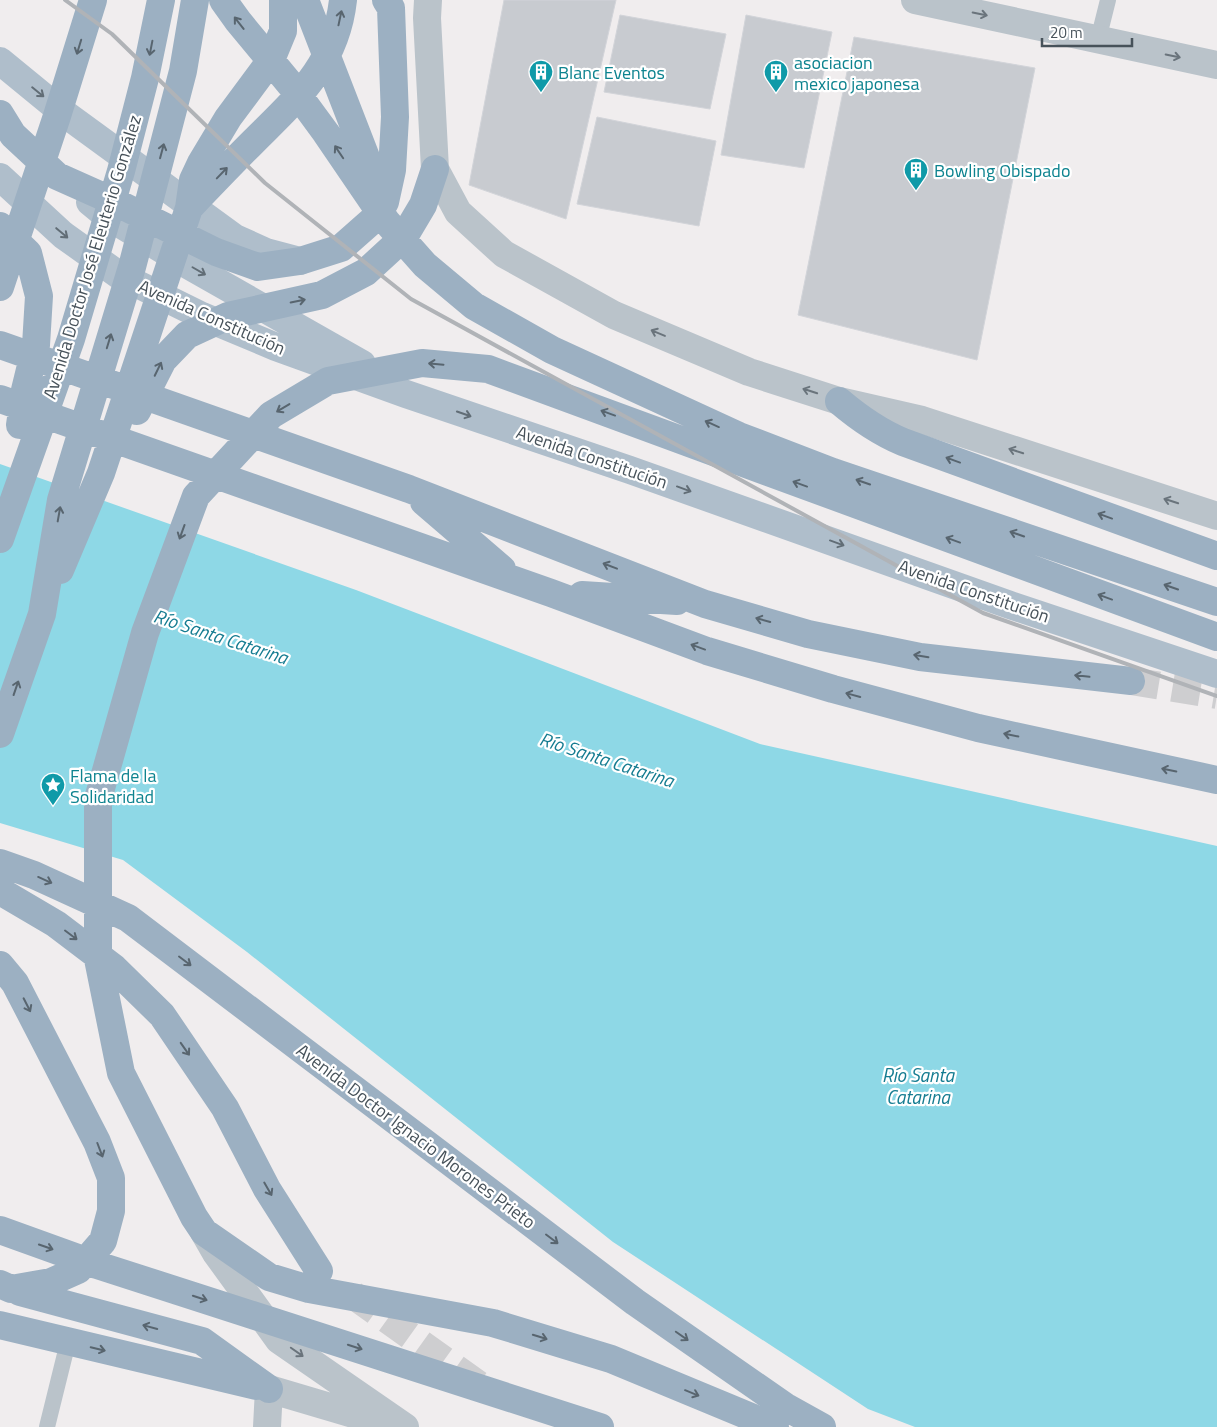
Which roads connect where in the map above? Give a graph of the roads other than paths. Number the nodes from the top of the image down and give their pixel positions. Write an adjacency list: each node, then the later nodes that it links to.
1 (93, 0): 23 (highway, one-way to 23)
2 (161, 0): 29 (highway, Avenida Doctor José Eleuterio González, one-way to 29)
3 (195, 0): 38 (highway, Avenida Doctor José Eleuterio González, one-way to 3)
4 (223, 0): 20 (highway, one-way to 4)
5 (283, 0): 19 (highway)
6 (305, 0): 20 (highway)
7 (343, 0): 19 (highway, one-way to 7)
8 (428, 0): 16 (street)
9 (915, 0): 12 (street, one-way to 12)
10 (1108, 0): 12 (lane)
11 (389, 3): 22 (highway)
12 (1098, 40): 14 (street, one-way to 14)
13 (0, 62): 22 (main road, one-way to 22)
14 (1217, 65)
15 (0, 114): 17 (highway)
16 (435, 169): 26 (street, one-way to 16); 28 (highway, one-way to 16)
17 (58, 176): 22 (highway); 27 (main road, one-way to 27)
18 (0, 177): 27 (main road, Avenida Constitución, one-way to 27)
19 (189, 208): 28 (highway)
20 (386, 221): 36 (highway, one-way to 20)
21 (0, 226): 29 (highway)
22 (300, 261)
23 (0, 287)
24 (0, 345): 30 (highway)
25 (0, 399): 34 (highway)
26 (839, 401): 31 (street, one-way to 26); 33 (highway, one-way to 26)
27 (428, 402): 40 (main road, Avenida Constitución, one-way to 40)
28 (101, 473): 38 (highway)
29 (18, 487): 32 (highway, Avenida Doctor José Eleuterio González)
30 (409, 489): 34 (highway); 37 (highway, one-way to 30)
31 (1217, 516)
32 (0, 539)
33 (1217, 556)
34 (514, 580): 35 (highway)
35 (552, 593): 37 (highway); 43 (highway, one-way to 35)
36 (1217, 602)
37 (706, 604): 41 (highway, one-way to 37)
38 (42, 614): 42 (highway, Avenida Doctor José Eleuterio González, one-way to 38)
39 (1217, 637): 47 (highway, one-way to 47)
40 (1217, 674)
41 (1131, 681)
42 (0, 734)
43 (1217, 780)
44 (0, 863): 62 (highway, Avenida Doctor Ignacio Morones Prieto, one-way to 62)
45 (0, 891): 49 (highway, one-way to 49)
46 (0, 965): 50 (highway, one-way to 50)
47 (199, 1224): 49 (highway); 58 (street, one-way to 58)
48 (0, 1230): 60 (highway, one-way to 60)
49 (314, 1280): 61 (highway, one-way to 61)
50 (6, 1287): 53 (highway, one-way to 50)
51 (0, 1325): 52 (highway)
52 (68, 1342): 53 (highway, one-way to 53); 55 (lane)
53 (269, 1389): 56 (street); 57 (street)
54 (499, 1400): 59 (highway)
55 (47, 1427)
56 (267, 1427)
57 (396, 1427)
58 (405, 1427)
59 (550, 1427)
60 (600, 1427)
61 (775, 1427)
62 (822, 1427)

